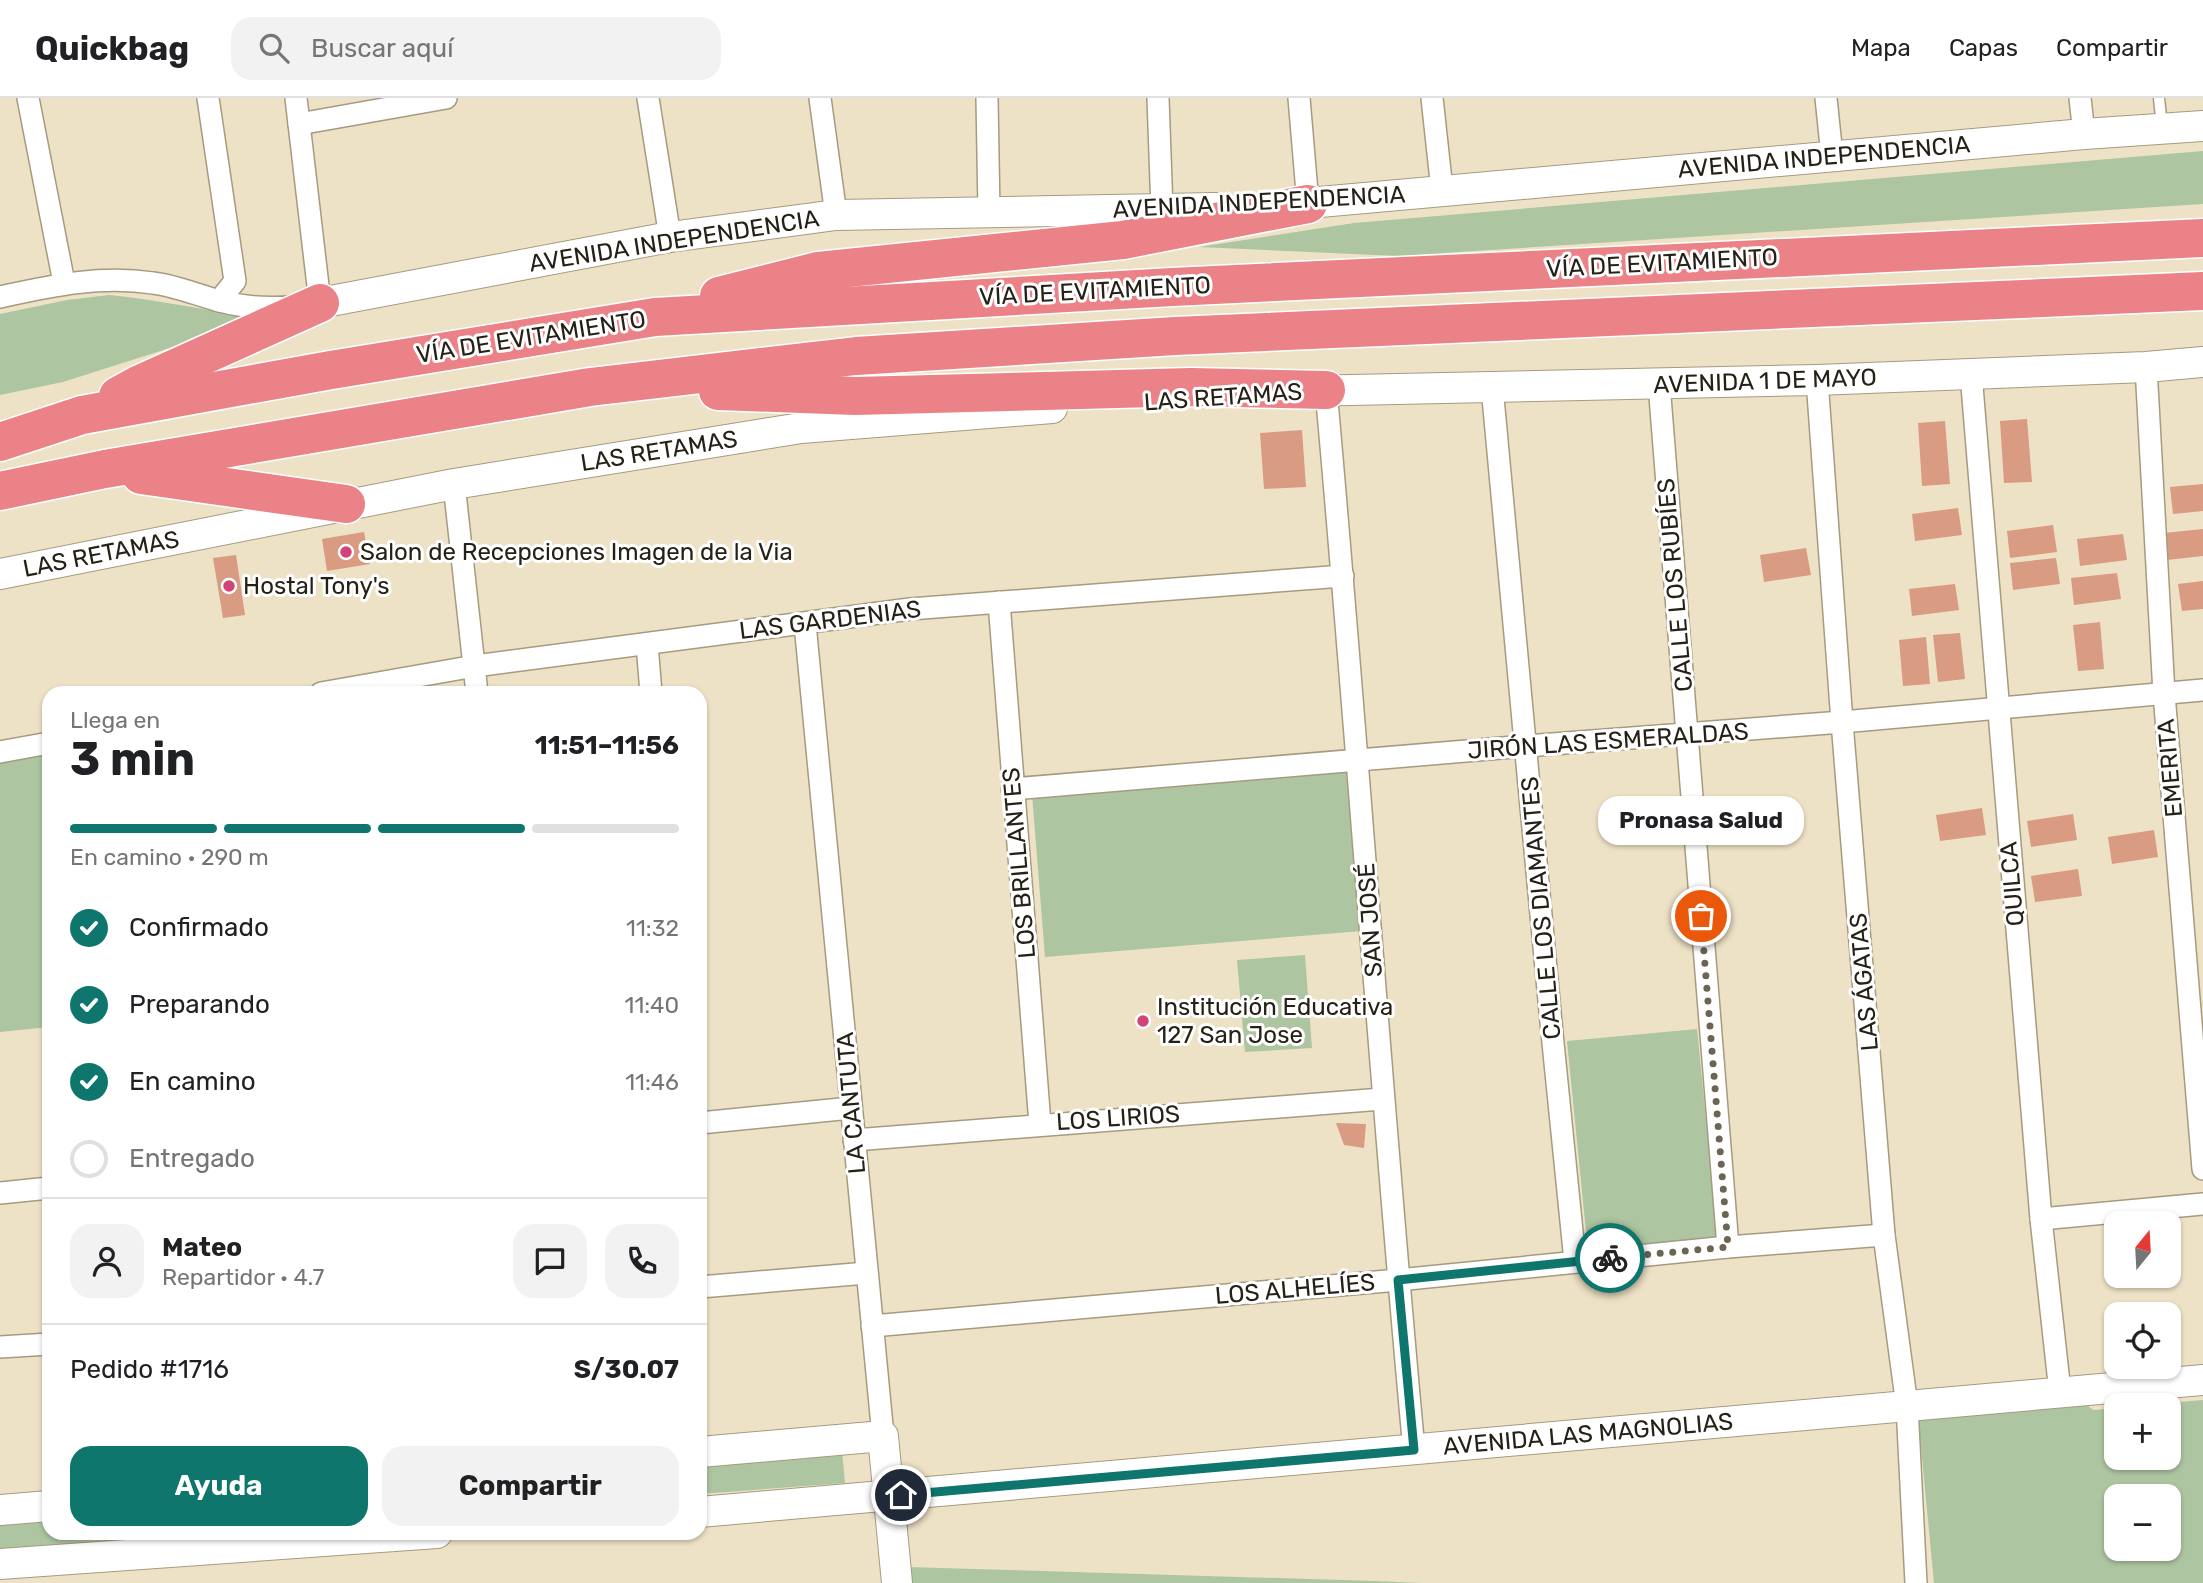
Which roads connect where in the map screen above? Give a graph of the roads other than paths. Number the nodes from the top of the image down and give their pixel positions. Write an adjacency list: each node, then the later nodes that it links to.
1 (28, 98): 26 (street)
2 (208, 98): 29 (street)
3 (296, 98): 14 (street)
4 (446, 98): 14 (street)
5 (648, 98): 24 (street)
6 (820, 98): 23 (street)
7 (987, 98): 22 (street)
8 (1158, 98): 21 (street)
9 (1299, 98): 20 (street)
10 (1432, 98): 19 (street)
11 (1826, 98): 18 (street)
12 (2080, 98): 17 (street)
13 (2159, 98): 16 (lane)
14 (299, 124): 30 (street)
15 (2203, 125): 16 (main road, AVENIDA INDEPENDENCIA)
16 (2162, 128): 17 (main road, AVENIDA INDEPENDENCIA)
17 (2084, 134): 18 (main road, AVENIDA INDEPENDENCIA)
18 (1832, 156): 19 (main road, AVENIDA INDEPENDENCIA)
19 (1442, 190): 20 (main road, AVENIDA INDEPENDENCIA)
20 (1308, 204): 21 (main road, AVENIDA INDEPENDENCIA); 31 (highway)
21 (1162, 211): 22 (main road, AVENIDA INDEPENDENCIA)
22 (989, 212): 23 (main road, AVENIDA INDEPENDENCIA)
23 (836, 215): 24 (main road, AVENIDA INDEPENDENCIA)
24 (670, 237): 30 (main road, AVENIDA INDEPENDENCIA)
25 (2203, 238): 31 (highway, VÍA DE EVITAMIENTO)
26 (64, 283): 28 (street); 29 (street)
27 (2203, 291): 37 (highway, VÍA DE EVITAMIENTO)
28 (0, 297)
29 (219, 301): 30 (street)
30 (320, 303): 40 (highway)
31 (655, 317): 40 (highway, VÍA DE EVITAMIENTO)
32 (2203, 362): 33 (main road, AVENIDA 1 DE MAYO)
33 (2146, 367): 34 (main road, AVENIDA 1 DE MAYO); 56 (street, EMERITA)
34 (1971, 374): 35 (main road, AVENIDA 1 DE MAYO); 57 (street, QUILCA)
35 (1817, 380): 36 (main road, AVENIDA 1 DE MAYO); 58 (street, LAS ÁGATAS)
36 (1659, 384): 38 (main road, AVENIDA 1 DE MAYO); 59 (street, CALLE LOS RUBÍES)
37 (590, 387): 39 (highway); 42 (highway, VÍA DE EVITAMIENTO)
38 (1492, 387): 39 (main road, AVENIDA 1 DE MAYO); 61 (street, CALLE LOS DIAMANTES)
39 (1326, 390): 43 (main road, LAS RETAMAS); 47 (street, SAN JOSÉ)
40 (82, 415): 41 (highway, VÍA DE EVITAMIENTO)
41 (0, 442)
42 (105, 469): 44 (highway, VÍA DE EVITAMIENTO); 45 (highway)
43 (454, 484): 45 (main road, LAS RETAMAS); 51 (street)
44 (0, 491)
45 (346, 504): 46 (main road, LAS RETAMAS)
46 (0, 574)
47 (1343, 576): 48 (street, LAS GARDENIAS); 63 (street, SAN JOSÉ)
48 (999, 602): 49 (street, LAS GARDENIAS); 64 (street, LOS BRILLANTES)
49 (805, 624): 50 (street, LAS GARDENIAS); 66 (street, LA CANTUTA)
50 (647, 644): 51 (street, LAS GARDENIAS); 54 (street)
51 (474, 666): 52 (street, LAS GARDENIAS); 53 (street)
52 (361, 686)
53 (476, 686)
54 (650, 686)
55 (2203, 690): 56 (street, JIRÓN LAS ESMERALDAS)
56 (2164, 694): 57 (street, JIRÓN LAS ESMERALDAS); 70 (street, EMERITA)
57 (1997, 709): 58 (street, JIRÓN LAS ESMERALDAS); 74 (street, QUILCA)
58 (1842, 722): 59 (street, JIRÓN LAS ESMERALDAS); 75 (street, LAS ÁGATAS)
59 (1687, 735): 61 (street, JIRÓN LAS ESMERALDAS); 76 (street, CALLE LOS RUBÍES)
60 (42, 744): 62 (street)
61 (1526, 746): 63 (street, JIRÓN LAS ESMERALDAS); 77 (street, CALLE LOS DIAMANTES)
62 (0, 752)
63 (1359, 761): 64 (street, JIRÓN LAS ESMERALDAS); 65 (street, SAN JOSÉ)
64 (1012, 789): 68 (street, LOS BRILLANTES)
65 (1382, 1099): 68 (street, LOS LIRIOS); 79 (street, SAN JOSÉ)
66 (851, 1108): 67 (street); 69 (street, LA CANTUTA)
67 (707, 1122)
68 (1040, 1124): 69 (street, LOS LIRIOS)
69 (854, 1140): 78 (street, LA CANTUTA)
70 (2203, 1168)
71 (42, 1189): 72 (street)
72 (0, 1193)
73 (2203, 1204): 74 (street)
74 (2040, 1219): 85 (street, QUILCA)
75 (1884, 1235): 76 (street, LOS ALHELÍES); 86 (street, LAS ÁGATAS)
76 (1728, 1247): 77 (street, LOS ALHELÍES)
77 (1575, 1261): 79 (street, LOS ALHELÍES)
78 (867, 1273): 80 (street); 81 (street, LA CANTUTA)
79 (1398, 1280): 81 (street, LOS ALHELÍES); 88 (street, SAN JOSÉ)
80 (707, 1286)
81 (872, 1326): 87 (street, LA CANTUTA)
82 (42, 1345): 83 (street)
83 (0, 1348)
84 (2203, 1380): 85 (main road, AVENIDA LAS MAGNOLIAS)
85 (2060, 1392): 86 (main road, AVENIDA LAS MAGNOLIAS)
86 (1907, 1406): 88 (main road, AVENIDA LAS MAGNOLIAS); 97 (street, LAS ÁGATAS)
87 (883, 1436): 89 (main road); 90 (main road, LA CANTUTA)
88 (1414, 1450): 90 (main road, AVENIDA LAS MAGNOLIAS)
89 (707, 1451)
90 (888, 1496): 93 (main road, AVENIDA LAS MAGNOLIAS); 96 (main road, LA CANTUTA)
91 (42, 1507): 92 (main road)
92 (0, 1510)
93 (707, 1511)
94 (322, 1540): 95 (main road)
95 (0, 1564)
96 (897, 1583)
97 (1916, 1583)

